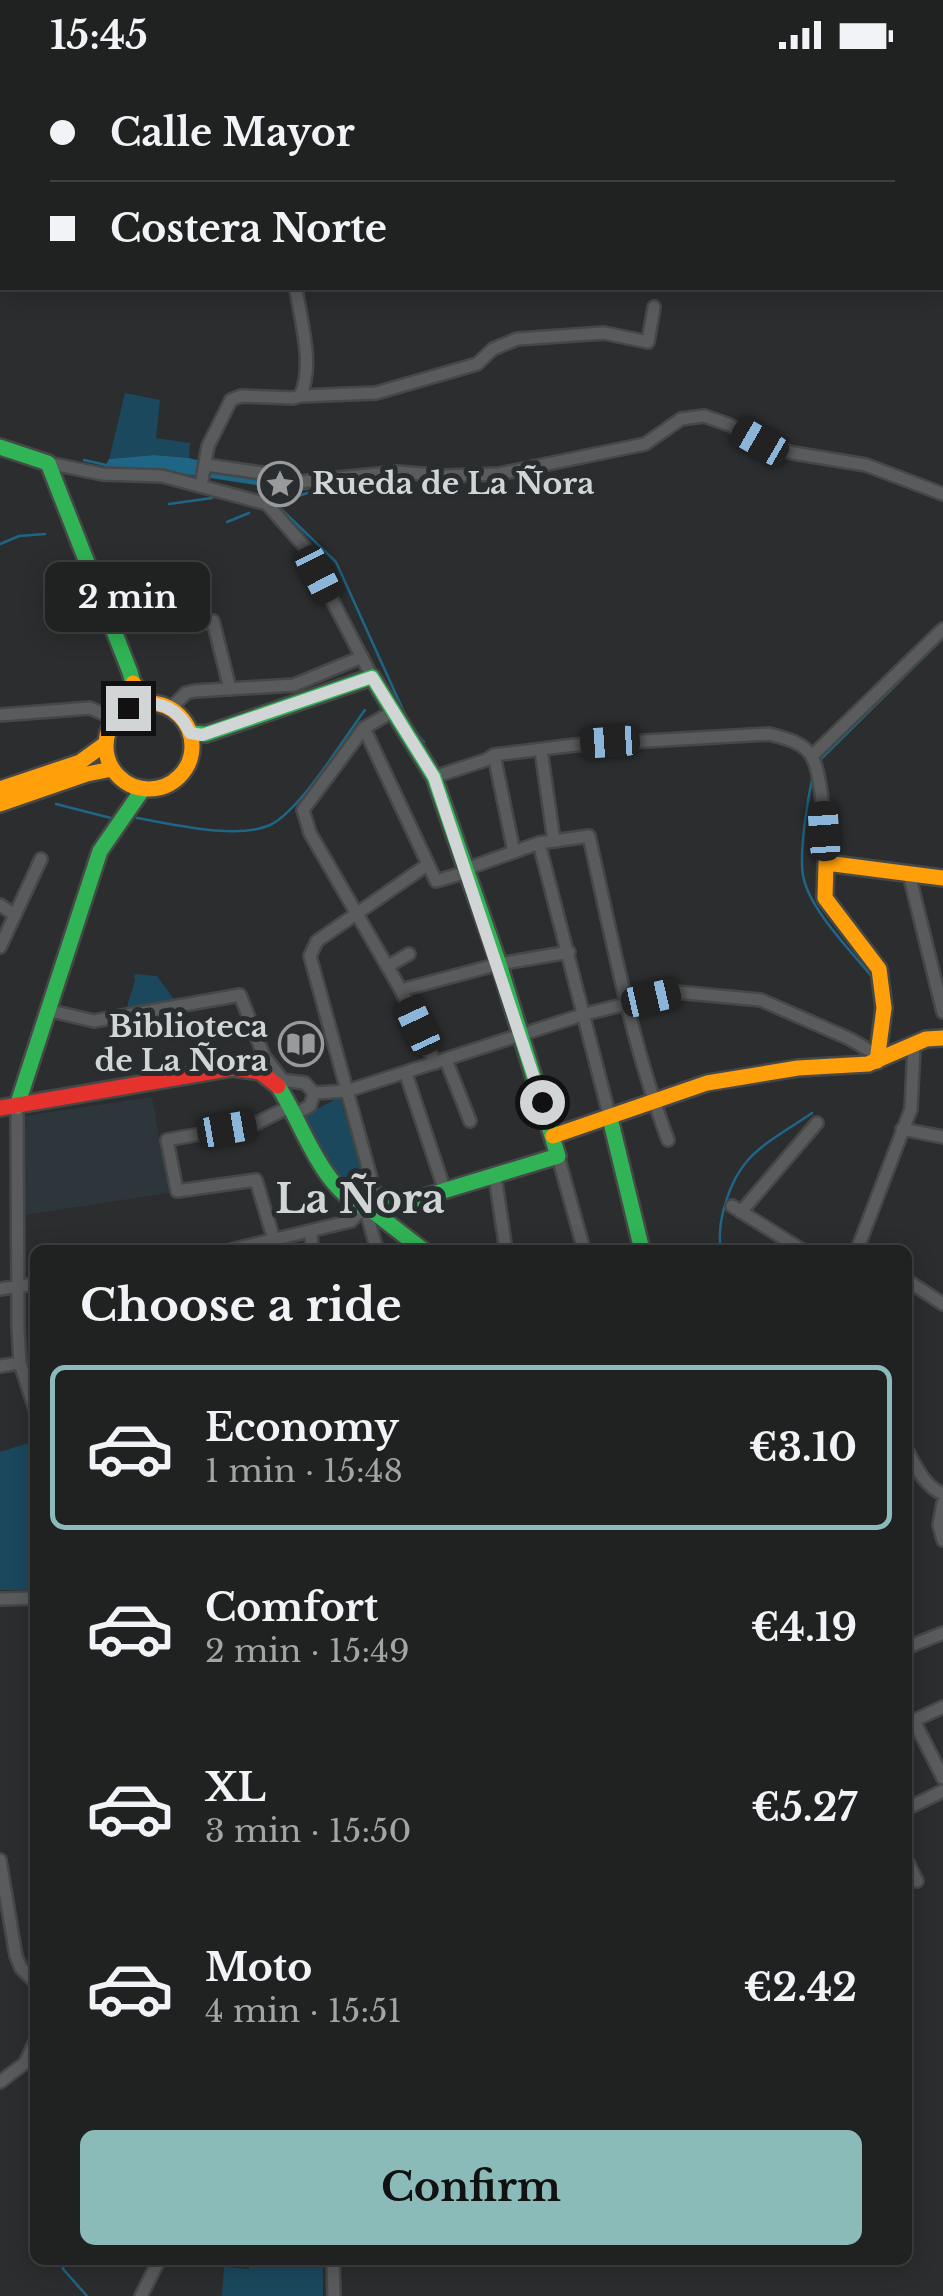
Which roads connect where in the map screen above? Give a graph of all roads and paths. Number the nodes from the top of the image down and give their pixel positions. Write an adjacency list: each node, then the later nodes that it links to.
1 (296, 290): 3 (street)
2 (654, 307): 3 (street)
3 (300, 396): 6 (street)
4 (0, 447): 5 (street)
5 (48, 463): 6 (street); 12 (street)
6 (204, 477): 7 (street); 10 (street)
7 (943, 494)
8 (192, 617): 13 (street)
9 (943, 629): 25 (street)
10 (362, 657): 11 (street); 13 (street)
11 (372, 677): 17 (street); 21 (street)
12 (133, 683): 14 (street); 15 (street)
13 (230, 689): 16 (street)
14 (151, 703): 15 (street); 16 (street)
15 (128, 708): 19 (street)
16 (171, 708): 21 (street)
17 (392, 712): 20 (street); 27 (street)
18 (0, 715): 19 (street)
19 (115, 719): 22 (street)
20 (364, 728): 36 (street); 41 (street)
21 (190, 733): 28 (street)
22 (106, 744): 26 (street); 29 (street)
23 (541, 750): 24 (street); 25 (street); 31 (street)
24 (494, 754): 27 (street); 33 (street)
25 (812, 756): 35 (street)
26 (112, 770): 28 (street); 30 (street)
27 (434, 777): 37 (street)
28 (136, 787): 50 (street)
29 (0, 788)
30 (0, 804)
31 (554, 841): 32 (street); 49 (street)
32 (539, 843): 33 (street); 44 (street)
33 (514, 852): 37 (street)
34 (41, 860): 42 (street)
35 (826, 863): 38 (street); 56 (street)
36 (427, 865): 37 (street); 41 (street)
37 (467, 870): 46 (street)
38 (909, 874): 39 (street); 51 (street)
39 (943, 878)
40 (0, 904): 42 (street)
41 (357, 912): 47 (street); 60 (street)
42 (15, 915): 43 (street)
43 (0, 947)
44 (569, 952): 46 (street); 52 (street)
45 (409, 954): 47 (street)
46 (499, 964): 48 (street); 53 (street)
47 (388, 966): 48 (street)
48 (402, 990): 57 (street)
49 (626, 1004): 52 (street); 56 (street); 63 (street)
50 (47, 1010): 58 (street); 64 (street)
51 (943, 1012)
52 (585, 1014): 53 (street); 65 (street)
53 (522, 1035): 57 (street); 69 (street)
54 (943, 1038): 55 (street)
55 (914, 1046): 56 (street); 68 (street)
56 (877, 1058): 63 (street)
57 (440, 1061): 59 (street); 66 (street)
58 (260, 1063): 62 (street); 64 (street)
59 (406, 1074): 60 (street); 74 (street)
60 (347, 1091): 61 (street); 75 (street)
61 (314, 1093): 62 (street); 62 (street)
62 (283, 1095): 75 (street); 79 (street)
63 (653, 1100): 65 (street); 71 (street)
64 (8, 1107): 76 (street)
65 (610, 1118): 69 (street); 86 (street)
66 (470, 1120)
67 (817, 1122): 87 (street)
68 (902, 1129): 70 (street); 88 (street)
69 (553, 1136): 72 (street)
70 (943, 1137)
71 (668, 1140)
72 (558, 1156): 73 (street); 85 (street)
73 (495, 1176): 74 (street); 84 (street)
74 (445, 1191): 75 (street)
75 (370, 1211): 78 (street); 82 (street); 83 (street)
76 (16, 1226): 77 (street); 91 (street)
77 (0, 1227)
78 (310, 1231): 79 (street); 81 (street)
79 (274, 1240): 80 (street)
80 (254, 1245)
81 (311, 1245)
82 (376, 1245)
83 (416, 1245)
84 (505, 1245)
85 (583, 1245)
86 (641, 1245)
87 (794, 1245)
88 (859, 1245)
89 (912, 1284): 93 (street)
90 (30, 1285): 91 (street)
91 (16, 1287): 92 (street); 94 (street)
92 (0, 1288)
93 (943, 1304)
94 (20, 1363): 95 (street); 96 (street)
95 (0, 1366)
96 (30, 1393)
97 (912, 1459): 98 (street)
98 (943, 1494)
99 (942, 1509): 100 (street)
100 (943, 1540)
101 (30, 1598): 102 (street)
102 (0, 1599)
103 (943, 1633): 104 (street)
104 (912, 1645)
105 (943, 1707): 106 (street)
106 (912, 1722)
107 (912, 1725): 108 (street)
108 (943, 1778)
109 (943, 1791): 110 (street)
110 (912, 1806)
111 (0, 1860): 114 (street)
112 (912, 1871): 113 (street)
113 (917, 1881)
114 (30, 1977)
115 (30, 2052): 116 (street)
116 (0, 2082)
117 (156, 2265): 119 (street)
118 (332, 2265): 120 (street)
119 (141, 2296)
120 (334, 2296)

